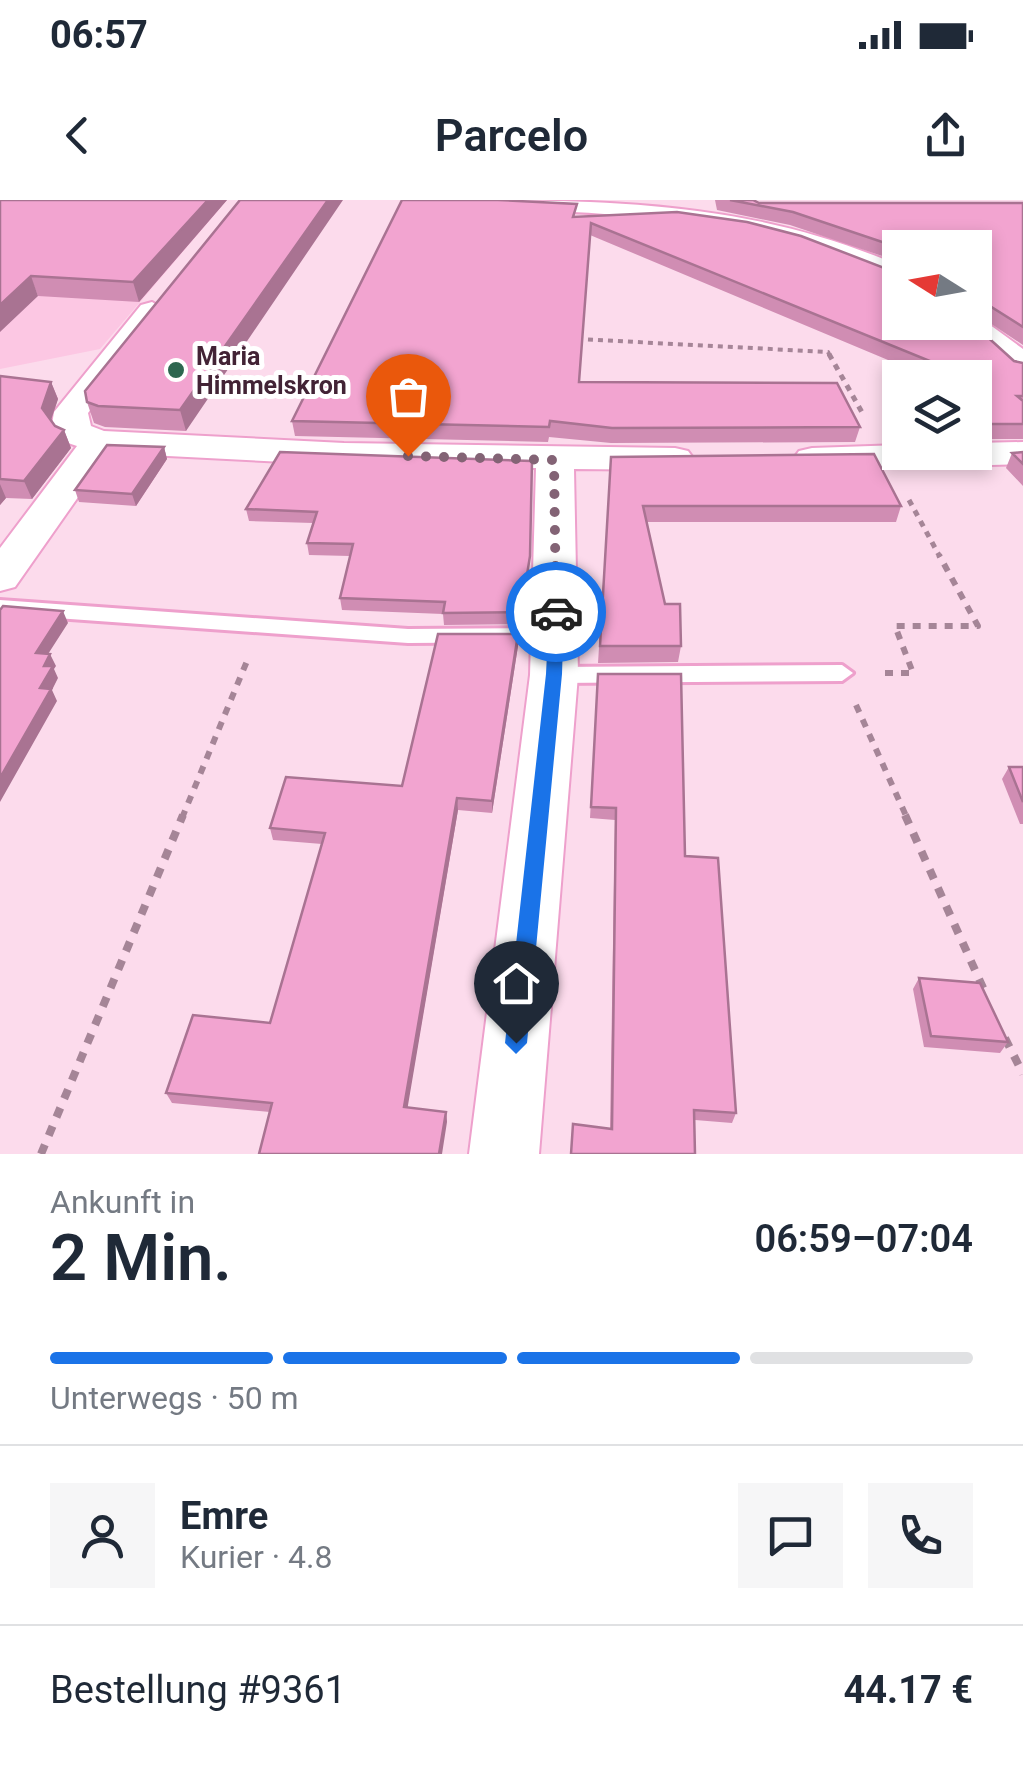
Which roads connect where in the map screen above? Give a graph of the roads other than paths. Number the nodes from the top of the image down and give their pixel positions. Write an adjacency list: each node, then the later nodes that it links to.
1 (463, 200): 3 (street)
2 (726, 200): 4 (street)
3 (528, 201): 6 (street)
4 (786, 206)
5 (833, 220): 6 (street)
6 (855, 253): 7 (street)
7 (882, 267)
8 (172, 286): 12 (street)
9 (992, 340): 10 (street)
10 (1023, 366)
11 (52, 385): 12 (street)
12 (87, 388): 13 (street)
13 (99, 442): 17 (street); 18 (street)
14 (1023, 454): 16 (street)
15 (710, 459): 17 (street)
16 (769, 459)
17 (554, 460): 20 (street)
18 (0, 578)
19 (0, 607): 20 (lane)
20 (555, 655): 21 (lane); 22 (street)
21 (842, 674)
22 (504, 1154)

